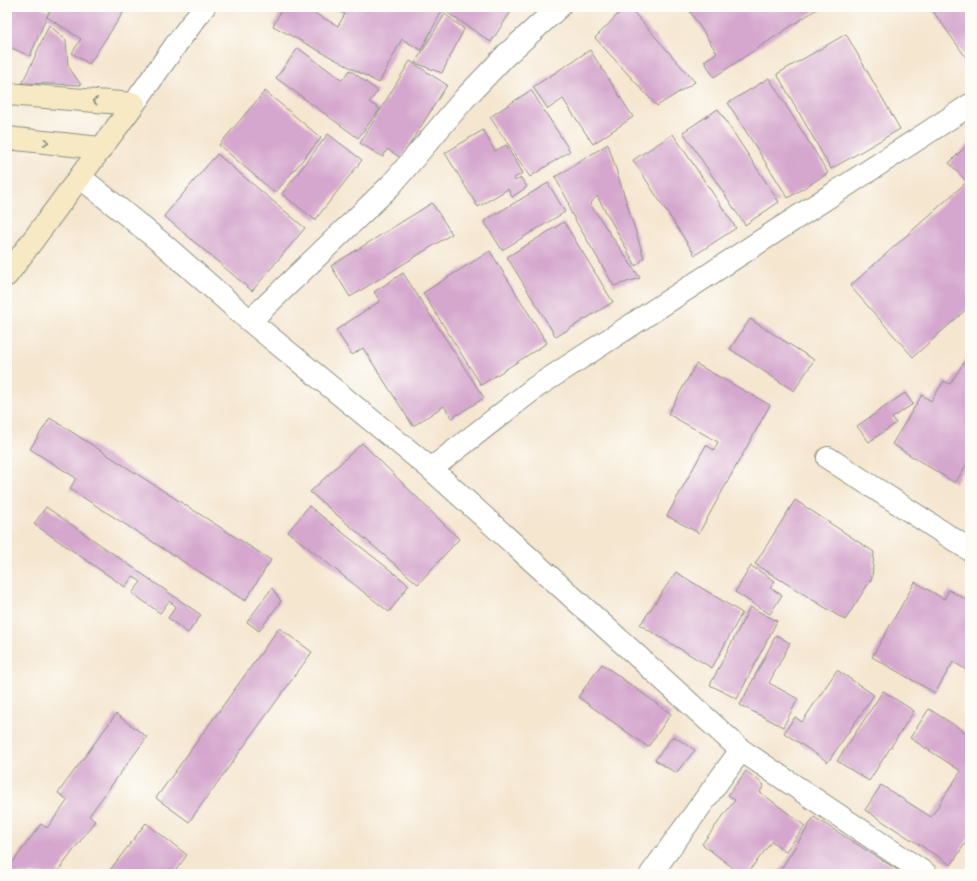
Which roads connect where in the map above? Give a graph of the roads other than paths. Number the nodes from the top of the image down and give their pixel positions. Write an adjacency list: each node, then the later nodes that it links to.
1 (204, 7): 4 (street)
2 (559, 7): 10 (street)
3 (7, 94): 4 (main road, one-way to 3)
4 (134, 104): 7 (main road)
5 (970, 105): 12 (street)
6 (7, 138): 7 (main road, one-way to 7)
7 (100, 148): 8 (main road)
8 (80, 176): 9 (main road); 10 (street)
9 (7, 275)
10 (250, 322): 12 (street)
11 (828, 458): 13 (street)
12 (431, 469): 14 (street)
13 (970, 550)
14 (740, 750): 15 (street); 16 (street)
15 (651, 874)
16 (926, 874)

